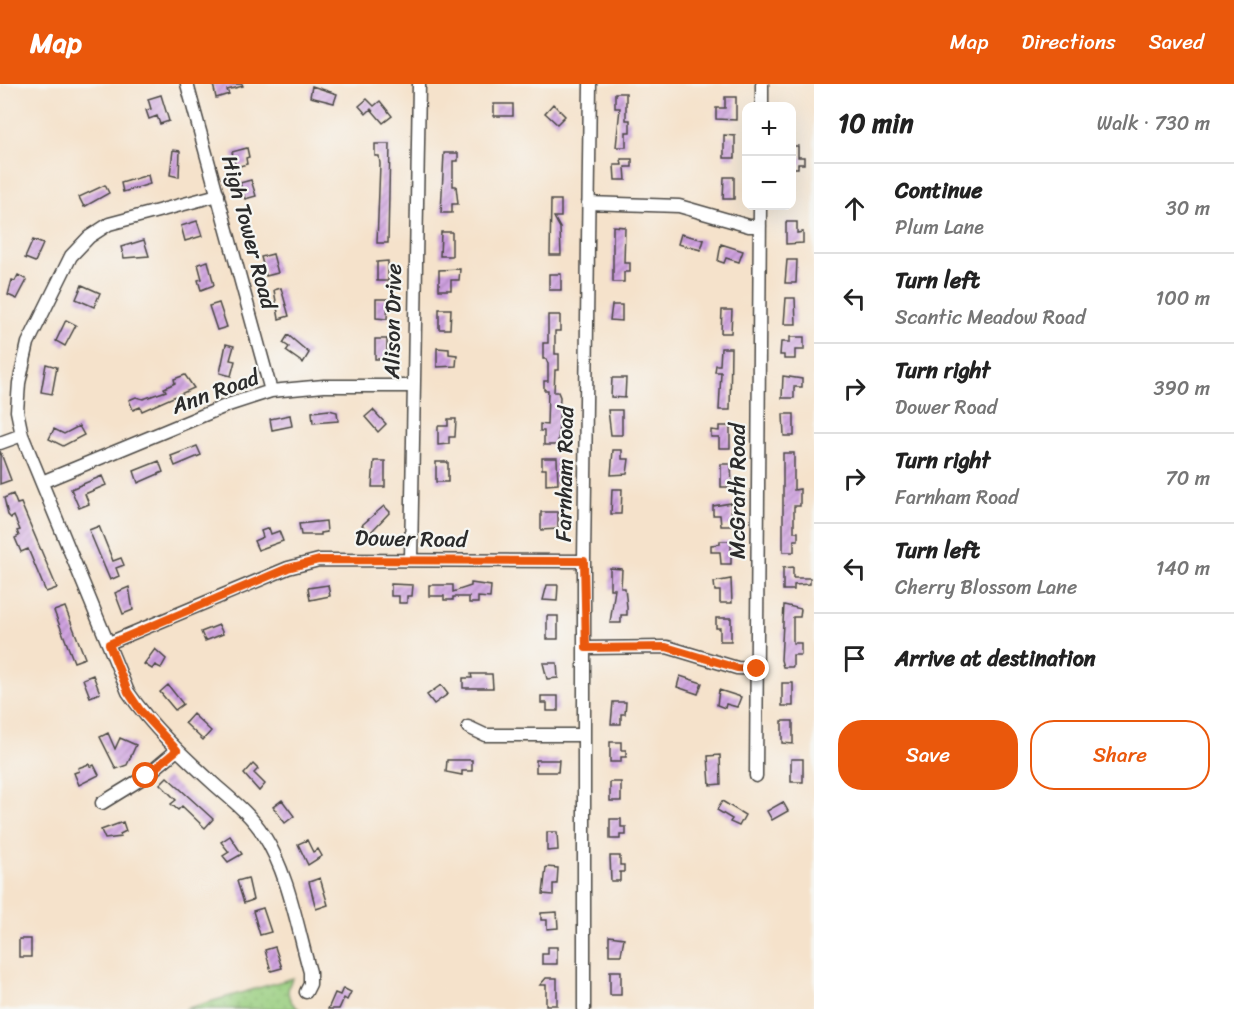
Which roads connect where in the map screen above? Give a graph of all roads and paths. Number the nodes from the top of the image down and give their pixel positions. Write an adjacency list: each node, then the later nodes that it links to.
1 (187, 84): 6 (street, High Tower Road)
2 (418, 84): 10 (street, Alison Drive)
3 (590, 84): 7 (street, Farnham Road)
4 (762, 84): 5 (street)
5 (762, 102)
6 (218, 195): 11 (street, High Tower Road); 12 (street)
7 (588, 203): 9 (street); 16 (street, Farnham Road)
8 (760, 210): 9 (street, McGrath Road)
9 (760, 226): 19 (street, McGrath Road)
10 (412, 386): 11 (street, Ann Road); 15 (street, Alison Drive)
11 (271, 391): 14 (street, Ann Road)
12 (22, 435): 13 (street); 14 (street)
13 (0, 443)
14 (42, 482): 17 (street)
15 (411, 560): 16 (street, Dower Road); 17 (street, Dower Road)
16 (584, 561): 18 (street, Farnham Road)
17 (109, 644): 22 (street)
18 (586, 648): 19 (street); 21 (street, Farnham Road)
19 (757, 669): 23 (street, McGrath Road)
20 (468, 727): 21 (street)
21 (584, 735): 26 (street, Farnham Road)
22 (177, 750): 24 (street); 25 (street)
23 (756, 776)
24 (102, 803)
25 (306, 992)
26 (584, 1009)

